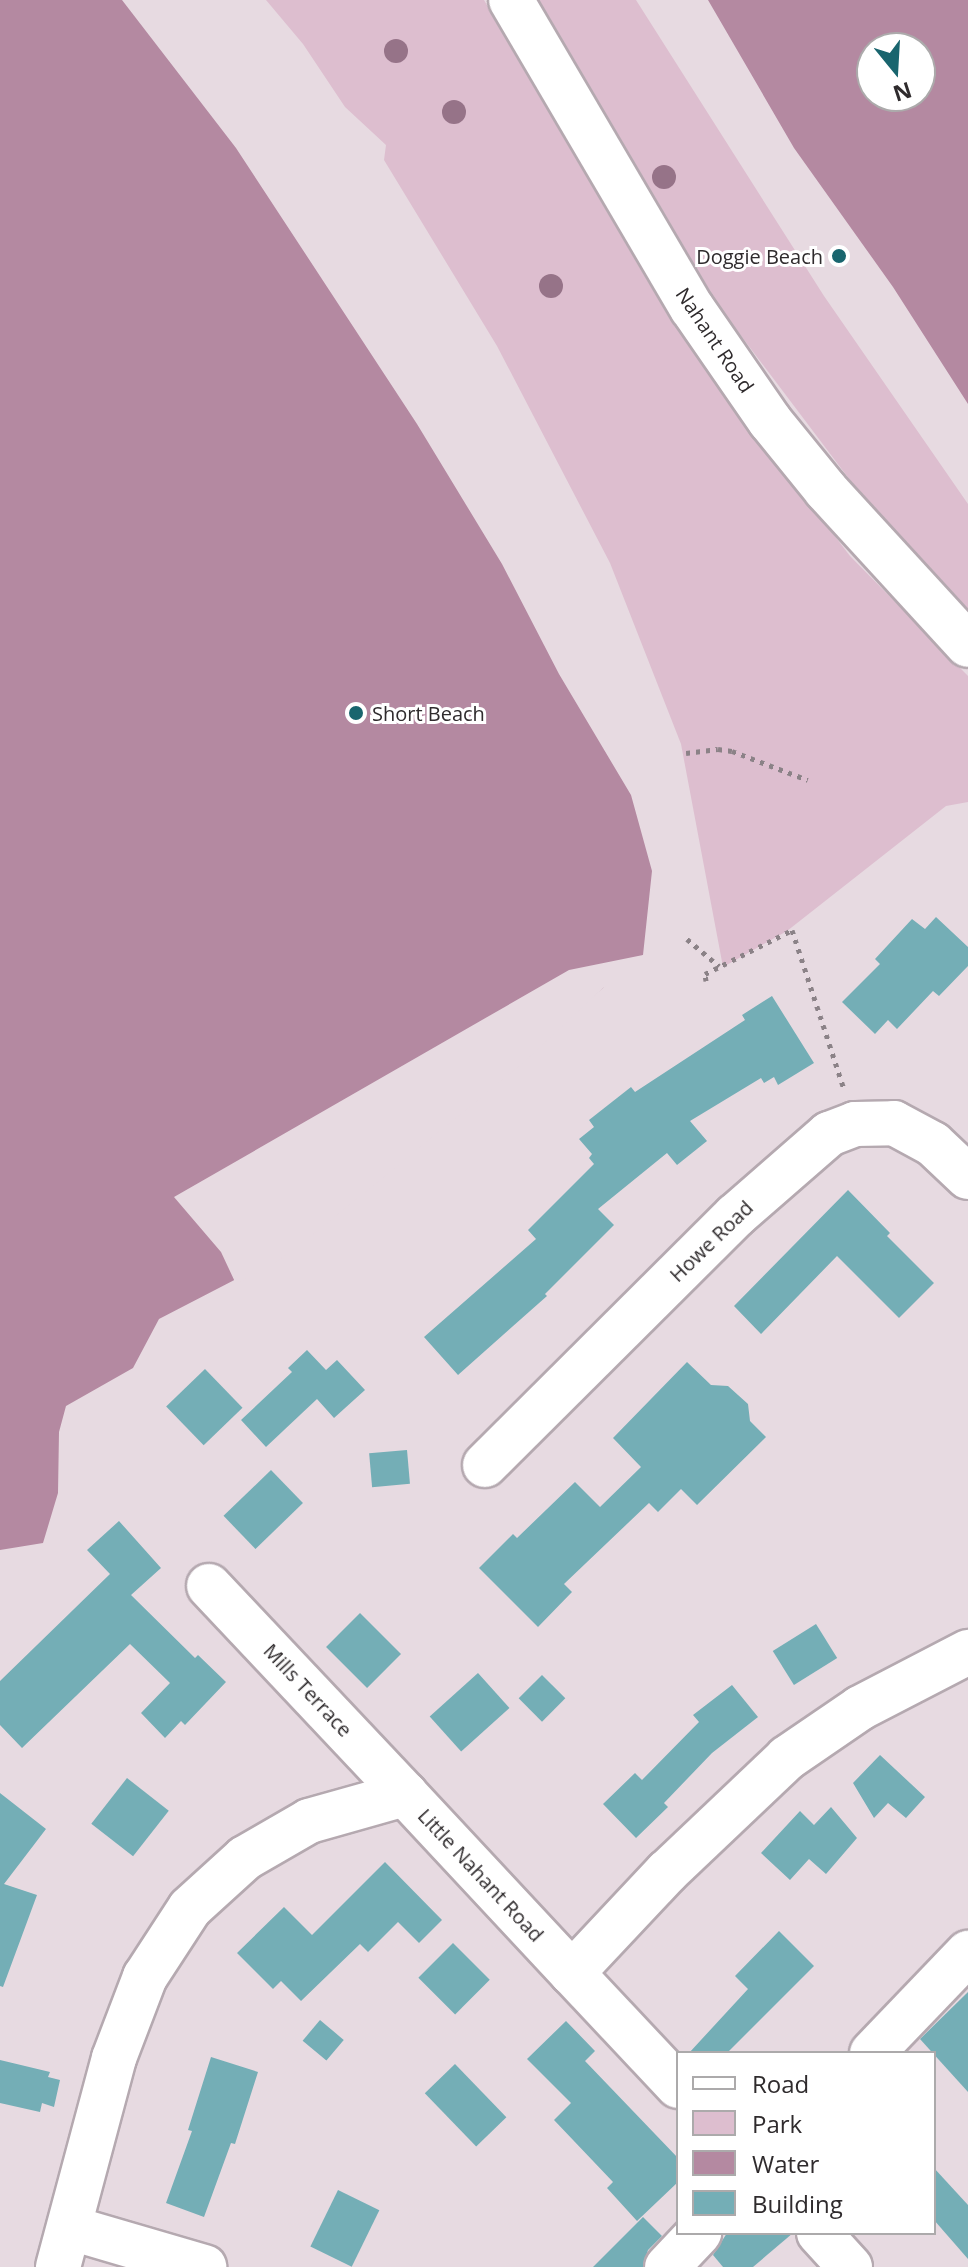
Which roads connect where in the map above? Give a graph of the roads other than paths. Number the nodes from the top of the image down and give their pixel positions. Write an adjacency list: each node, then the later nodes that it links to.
1 (511, 0): 2 (street, Nahant Road)
2 (968, 645)
3 (968, 1177): 4 (street, Howe Road)
4 (485, 1465)
5 (209, 1586): 7 (street, Mills Terrace)
6 (968, 1652): 9 (street)
7 (405, 1794): 9 (street, Little Nahant Road); 14 (street, Little Nahant Road)
8 (963, 1970): 10 (street)
9 (572, 1973): 11 (street, Little Nahant Road)
10 (874, 2051)
11 (676, 2084)
12 (697, 2235): 16 (street)
13 (821, 2235): 17 (street)
14 (64, 2247): 15 (street)
15 (204, 2267)
16 (667, 2267)
17 (850, 2267)

